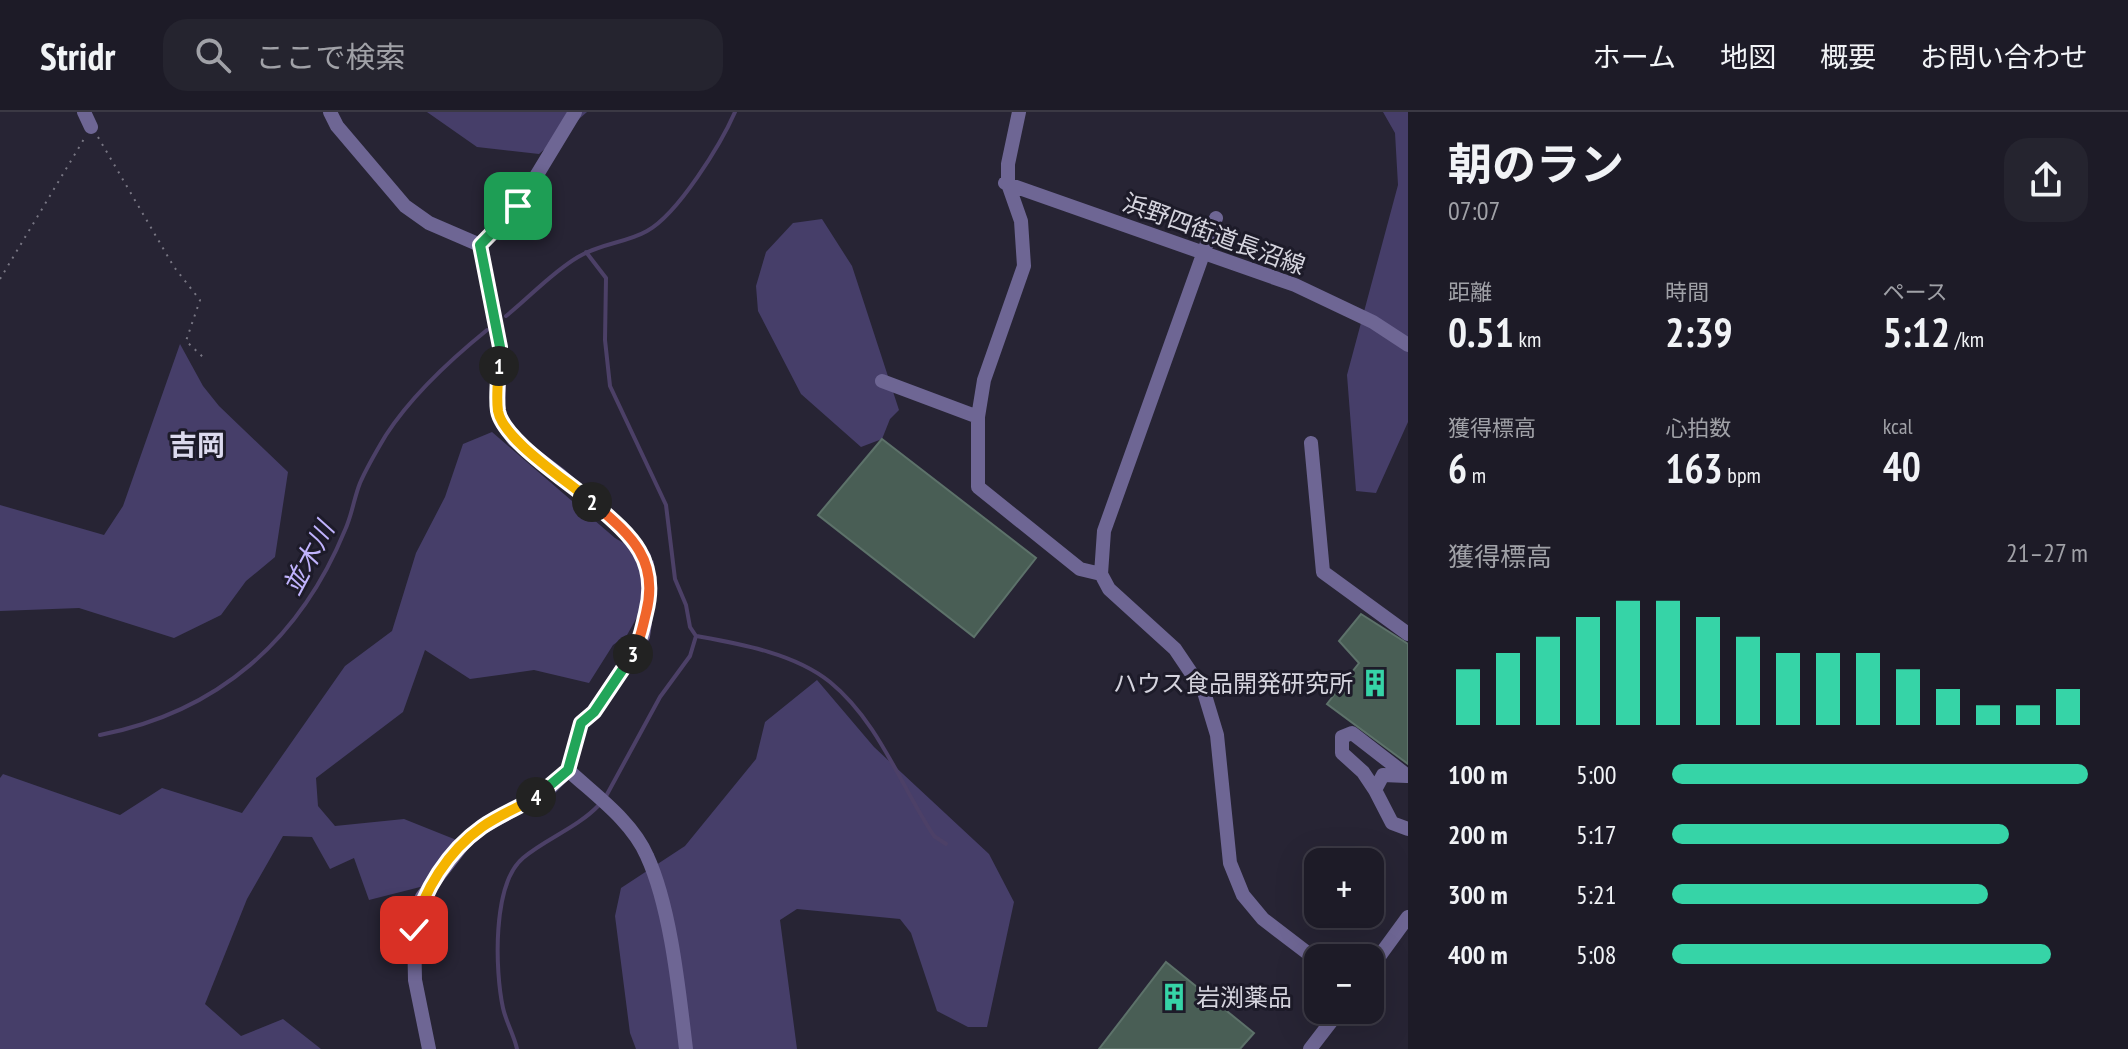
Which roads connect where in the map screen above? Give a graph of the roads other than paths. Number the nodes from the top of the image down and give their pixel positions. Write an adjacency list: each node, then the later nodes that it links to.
1 (84, 112): 5 (street)
2 (330, 112): 8 (street)
3 (575, 112): 8 (street)
4 (1019, 112): 6 (street)
5 (91, 127)
6 (1003, 182): 9 (street, 浜野四街道長沼線); 12 (street)
7 (1216, 218): 9 (street)
8 (480, 245): 16 (street)
9 (1205, 254): 10 (street, 浜野四街道長沼線); 14 (street)
10 (1408, 345)
11 (882, 381): 12 (street)
12 (978, 417): 14 (street)
13 (1311, 443): 15 (street)
14 (1101, 574): 21 (street)
15 (1408, 634)
16 (568, 770): 24 (street); 25 (street)
17 (1406, 775): 18 (street); 18 (street)
18 (1375, 790): 19 (street)
19 (1408, 829)
20 (1408, 917): 22 (street)
21 (1304, 950)
22 (1384, 950)
23 (1329, 1024): 26 (street)
24 (429, 1049)
25 (686, 1049)
26 (1310, 1049)

